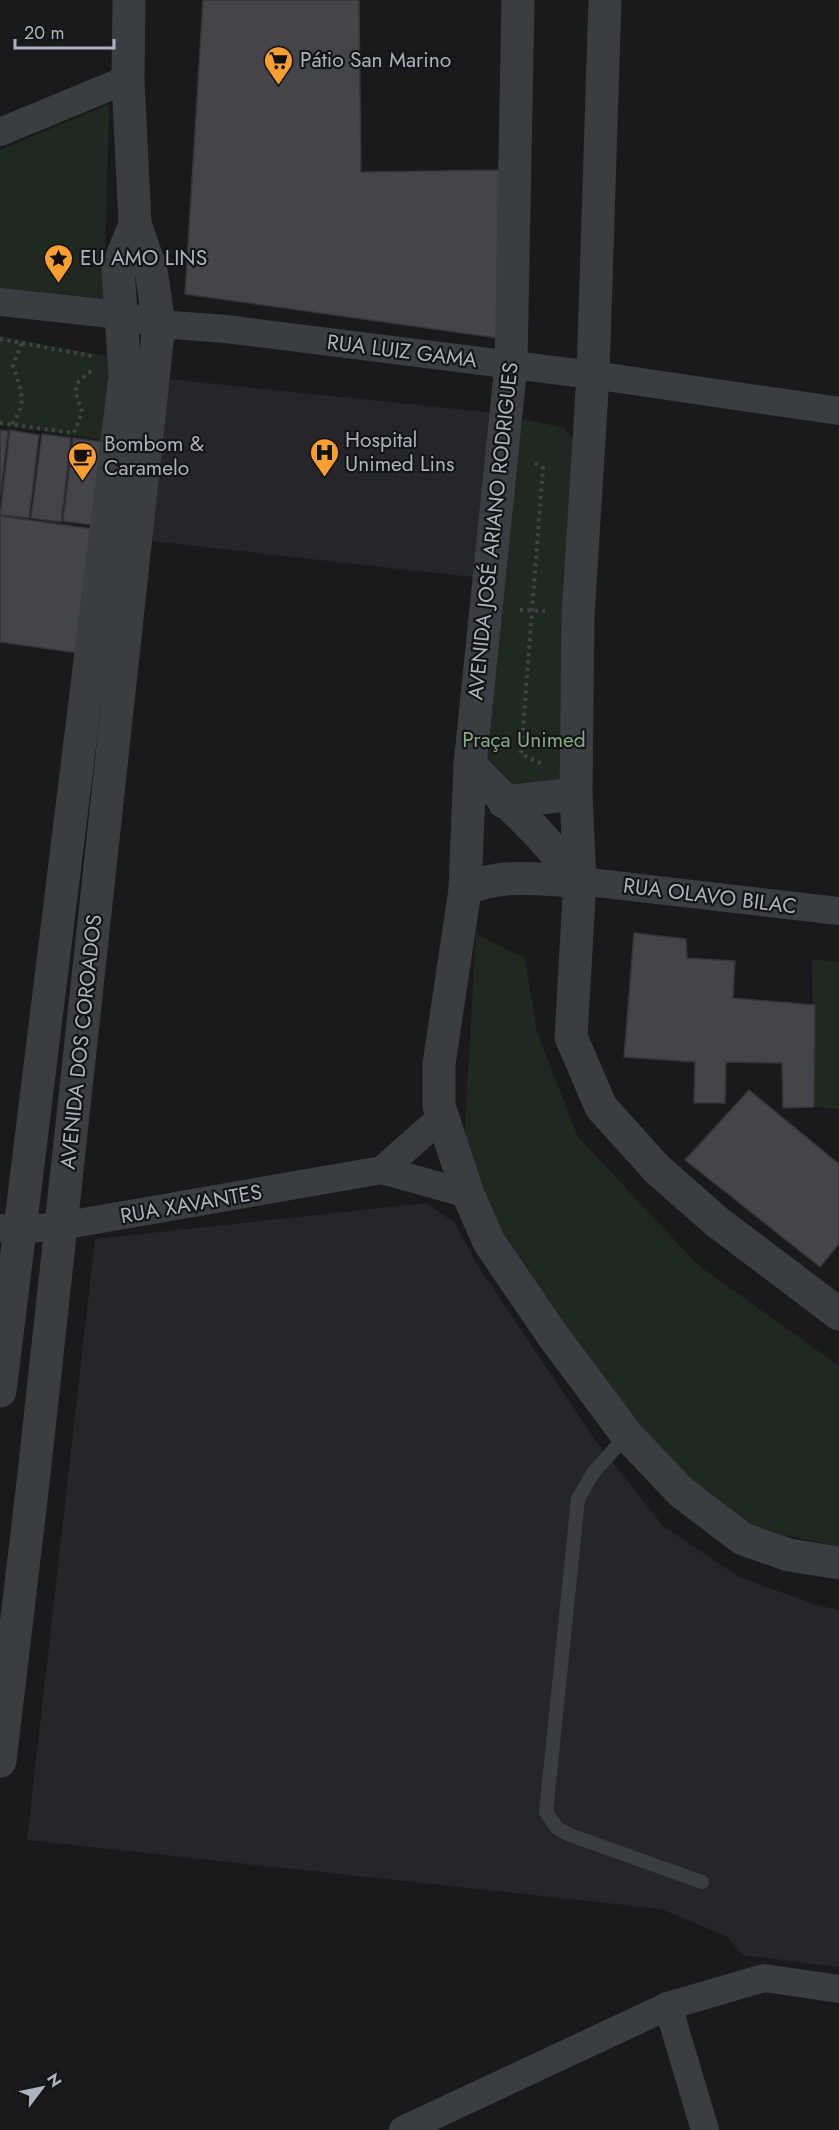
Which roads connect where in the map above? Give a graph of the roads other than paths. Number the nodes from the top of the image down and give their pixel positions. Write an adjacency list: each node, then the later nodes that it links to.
1 (129, 0): 4 (street)
2 (518, 0): 10 (street, AVENIDA JOSÉ ARIANO RODRIGUES)
3 (605, 0): 11 (street)
4 (128, 79): 5 (street); 6 (street)
5 (0, 132)
6 (135, 224): 8 (street, AVENIDA DOS COROADOS); 9 (street, AVENIDA DOS COROADOS)
7 (0, 302): 8 (street, RUA LUIZ GAMA)
8 (120, 315): 9 (street, RUA LUIZ GAMA); 23 (street, AVENIDA DOS COROADOS)
9 (159, 324): 10 (street, RUA LUIZ GAMA); 22 (street, AVENIDA DOS COROADOS)
10 (511, 365): 11 (street, RUA LUIZ GAMA); 13 (street, AVENIDA JOSÉ ARIANO RODRIGUES)
11 (593, 375): 12 (street, RUA LUIZ GAMA); 14 (street)
12 (839, 411)
13 (470, 765): 15 (street); 17 (street, AVENIDA JOSÉ ARIANO RODRIGUES)
14 (576, 794): 15 (street); 16 (street)
15 (504, 802): 16 (street)
16 (580, 881): 17 (street); 18 (street, RUA OLAVO BILAC); 24 (street)
17 (465, 890): 19 (street, AVENIDA JOSÉ ARIANO RODRIGUES)
18 (839, 911)
19 (442, 1117): 20 (street); 21 (street, AVENIDA JOSÉ ARIANO RODRIGUES)
20 (382, 1170): 21 (street, RUA XAVANTES); 22 (street, RUA XAVANTES)
21 (468, 1194): 26 (street, AVENIDA JOSÉ ARIANO RODRIGUES)
22 (61, 1227): 23 (street, RUA XAVANTES); 28 (street, AVENIDA DOS COROADOS)
23 (9, 1229): 25 (street, AVENIDA DOS COROADOS)
24 (839, 1314)
25 (0, 1391)
26 (627, 1435): 27 (street, AVENIDA JOSÉ ARIANO RODRIGUES); 29 (lane)
27 (839, 1563)
28 (0, 1761)
29 (702, 1882)
30 (839, 1989): 31 (street)
31 (668, 2006): 32 (street); 33 (street)
32 (403, 2130)
33 (705, 2130)

